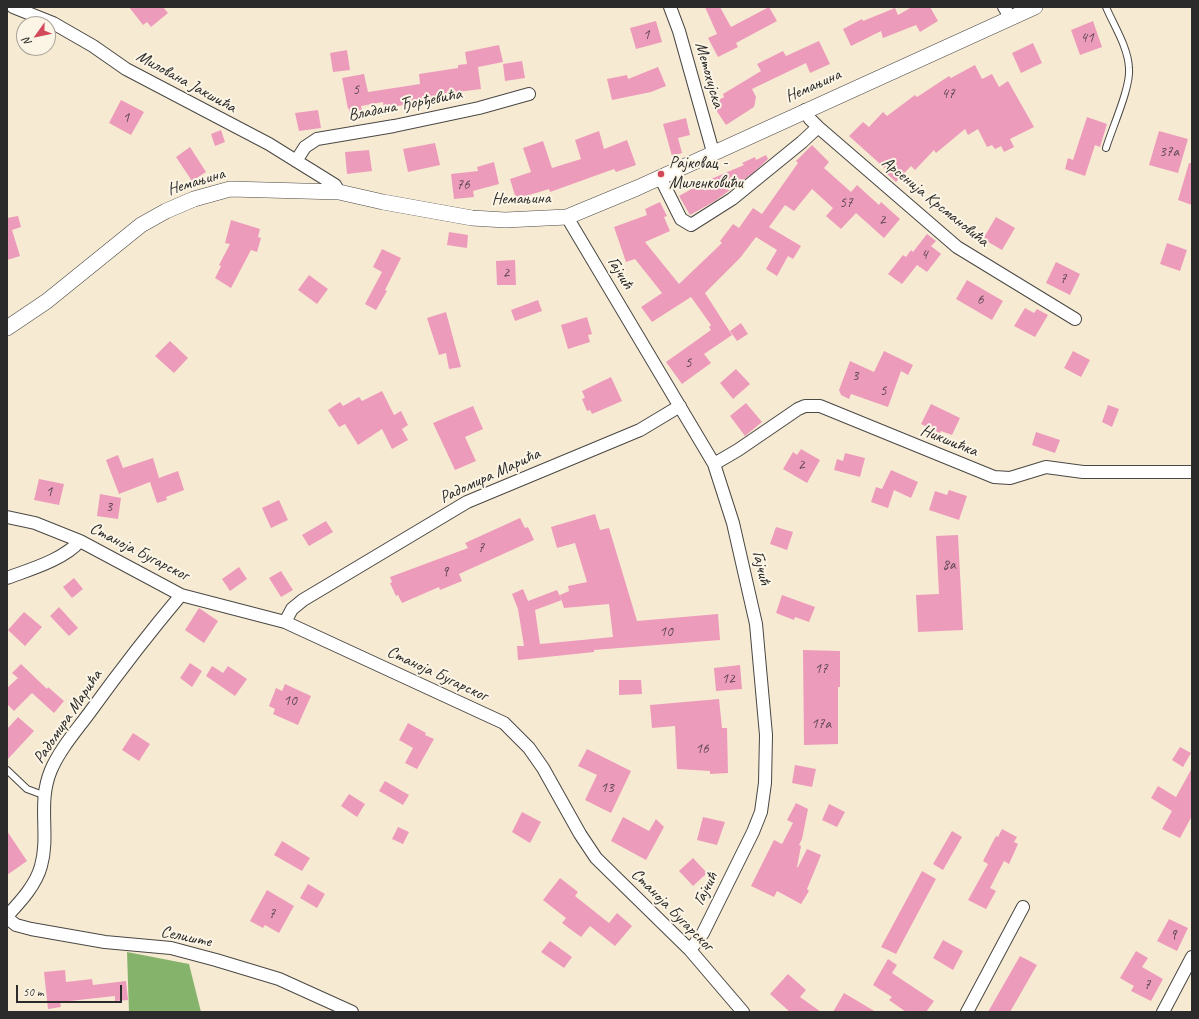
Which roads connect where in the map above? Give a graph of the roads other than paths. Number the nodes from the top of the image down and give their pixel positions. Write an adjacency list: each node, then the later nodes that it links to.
1 (13, 7): 11 (street, Милована Јакшића)
2 (670, 7): 10 (street, Метохијска)
3 (1035, 7): 5 (street, Немањина)
4 (1106, 7): 9 (lane)
5 (1007, 12): 7 (street, Немањина)
6 (529, 94): 11 (street, Владана Ђорђевића)
7 (805, 110): 8 (street, Арсенија Крсмановића); 10 (street, Немањина)
8 (818, 127): 12 (street); 15 (street, Арсенија Крсмановића)
9 (1106, 148)
10 (713, 152): 12 (street, Немањина)
11 (296, 161): 13 (street, Милована Јакшића)
12 (660, 177): 14 (street, Немањина)
13 (339, 192): 14 (street, Немањина); 16 (street, Немањина)
14 (567, 217): 17 (street, Гајчић)
15 (1075, 320)
16 (7, 328)
17 (680, 406): 18 (street, Гајчић); 24 (street, Радомира Марића)
18 (714, 464): 19 (street, Никшићка); 29 (street, Гајчић)
19 (1192, 472)
20 (7, 517): 21 (street, Станоја Бугарског)
21 (80, 541): 22 (street); 23 (street, Станоја Бугарског)
22 (7, 578)
23 (181, 595): 24 (street, Станоја Бугарског); 26 (street, Радомира Марића)
24 (285, 622): 29 (street, Станоја Бугарског)
25 (7, 770): 26 (lane)
26 (43, 795): 28 (street, Радомира Марића)
27 (1023, 907): 33 (street)
28 (7, 917): 31 (street, Селиште)
29 (690, 950): 32 (street, Станоја Бугарског)
30 (1192, 957): 34 (street)
31 (352, 1012)
32 (743, 1012)
33 (967, 1012)
34 (1163, 1012)

